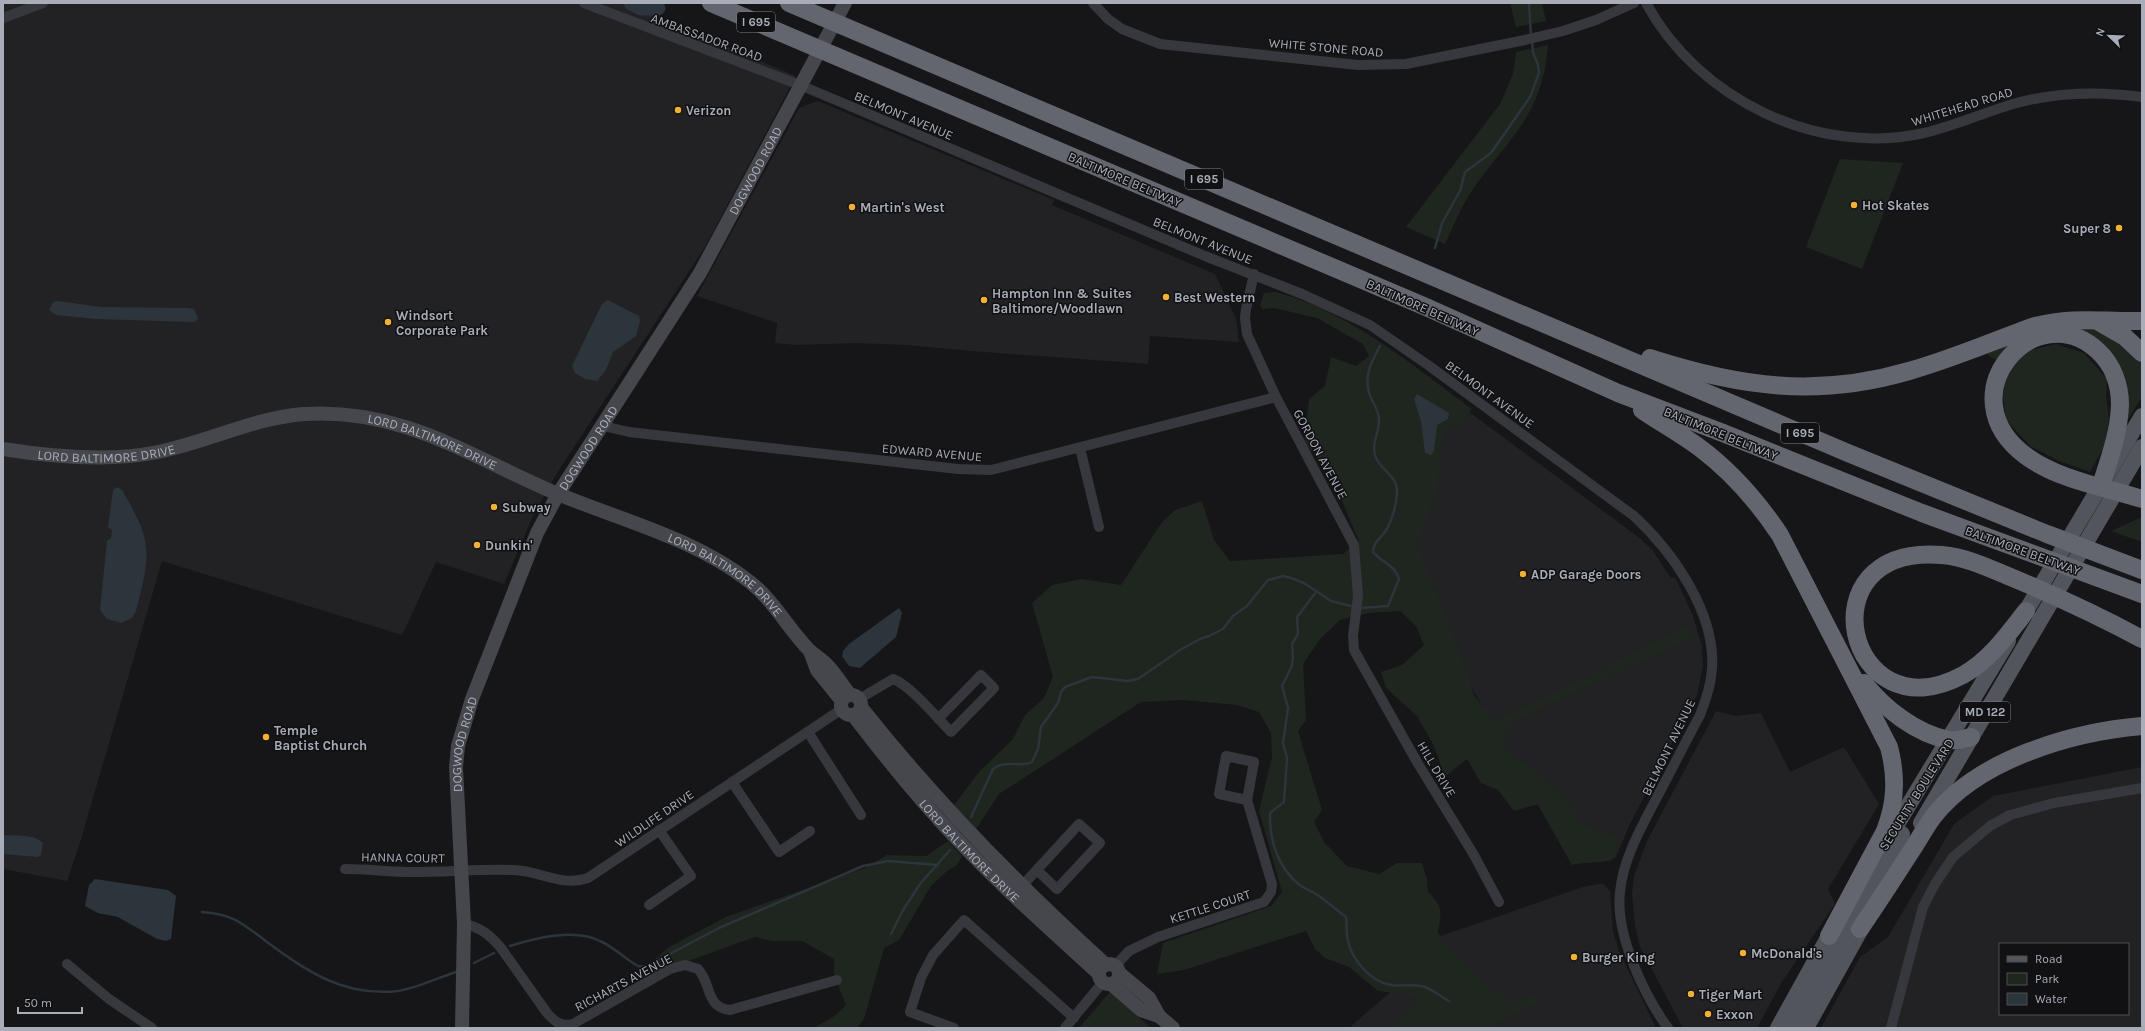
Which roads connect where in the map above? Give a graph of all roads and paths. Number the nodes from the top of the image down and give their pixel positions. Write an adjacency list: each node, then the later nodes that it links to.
1 (43, 3): 9 (street)
2 (584, 3): 10 (street, AMBASSADOR ROAD)
3 (711, 3): 17 (highway, BALTIMORE BELTWAY / I 695)
4 (789, 3): 15 (highway, BALTIMORE BELTWAY / I 695)
5 (845, 3): 10 (main road, DOGWOOD ROAD)
6 (1093, 3): 7 (street, WHITE STONE ROAD)
7 (1634, 3)
8 (1646, 3): 11 (street, WHITEHEAD ROAD)
9 (3, 18)
10 (800, 85): 12 (street, BELMONT AVENUE); 20 (main road, DOGWOOD ROAD)
11 (2142, 97)
12 (1254, 274): 18 (street, GORDON AVENUE); 64 (street, BELMONT AVENUE)
13 (2091, 319): 14 (highway); 15 (highway); 16 (highway)
14 (2142, 322)
15 (1554, 328): 28 (highway, BALTIMORE BELTWAY / I 695)
16 (2142, 353)
17 (1618, 393): 29 (highway, BALTIMORE BELTWAY / I 695); 33 (highway)
18 (1276, 398): 22 (street, EDWARD AVENUE); 32 (street, GORDON AVENUE)
19 (2142, 416): 24 (main road, SECURITY BOULEVARD / MD 122)
20 (602, 426): 22 (street, EDWARD AVENUE); 25 (main road, DOGWOOD ROAD)
21 (2142, 447): 24 (main road, SECURITY BOULEVARD / MD 122)
22 (1080, 448): 27 (street)
23 (3, 449): 25 (main road, LORD BALTIMORE DRIVE)
24 (2107, 489): 26 (highway); 30 (main road, SECURITY BOULEVARD / MD 122); 38 (main road, SECURITY BOULEVARD / MD 122)
25 (558, 494): 34 (main road, LORD BALTIMORE DRIVE); 48 (main road, DOGWOOD ROAD)
26 (2142, 499)
27 (1099, 527)
28 (2142, 569)
29 (2138, 593)
30 (2026, 611): 31 (highway); 39 (main road, SECURITY BOULEVARD / MD 122)
31 (2142, 639)
32 (1354, 650): 50 (street, HILL DRIVE)
33 (1844, 659): 39 (highway); 54 (highway)
34 (851, 705): 35 (street, WILDLIFE DRIVE); 37 (street, WILDLIFE DRIVE); 49 (main road, LORD BALTIMORE DRIVE); 56 (main road, LORD BALTIMORE DRIVE)
35 (938, 719): 35 (street, WILDLIFE DRIVE)
36 (2142, 726): 53 (highway)
37 (808, 732): 40 (street, WILDLIFE DRIVE); 43 (street)
38 (1971, 737): 39 (highway); 53 (main road, SECURITY BOULEVARD / MD 122)
39 (1949, 740): 54 (main road, SECURITY BOULEVARD / MD 122); 66 (main road)
40 (732, 782): 44 (street, WILDLIFE DRIVE); 45 (street)
41 (2142, 788): 68 (street)
42 (1247, 800): 42 (street, KETTLE COURT); 56 (street, KETTLE COURT)
43 (861, 815)
44 (659, 830): 48 (street, WILDLIFE DRIVE); 51 (street)
45 (810, 831)
46 (345, 869): 48 (street, HANNA COURT)
47 (1037, 870): 47 (street); 49 (street)
48 (461, 871): 52 (main road, DOGWOOD ROAD)
49 (1022, 886): 56 (main road, LORD BALTIMORE DRIVE)
50 (1499, 902)
51 (649, 905)
52 (464, 924): 57 (street, RICHARTS AVENUE); 60 (main road, DOGWOOD ROAD)
53 (1860, 929): 67 (main road, SECURITY BOULEVARD / MD 122)
54 (1829, 936): 65 (main road, SECURITY BOULEVARD / MD 122)
55 (67, 964): 59 (street)
56 (1109, 974): 58 (street); 63 (main road, LORD BALTIMORE DRIVE)
57 (837, 980)
58 (1074, 1018): 61 (street); 62 (street)
59 (152, 1028)
60 (462, 1028)
61 (954, 1028)
62 (1065, 1028)
63 (1173, 1028)
64 (1668, 1028)
65 (1778, 1028)
66 (1791, 1028)
67 (1806, 1028)
68 (1891, 1028)

